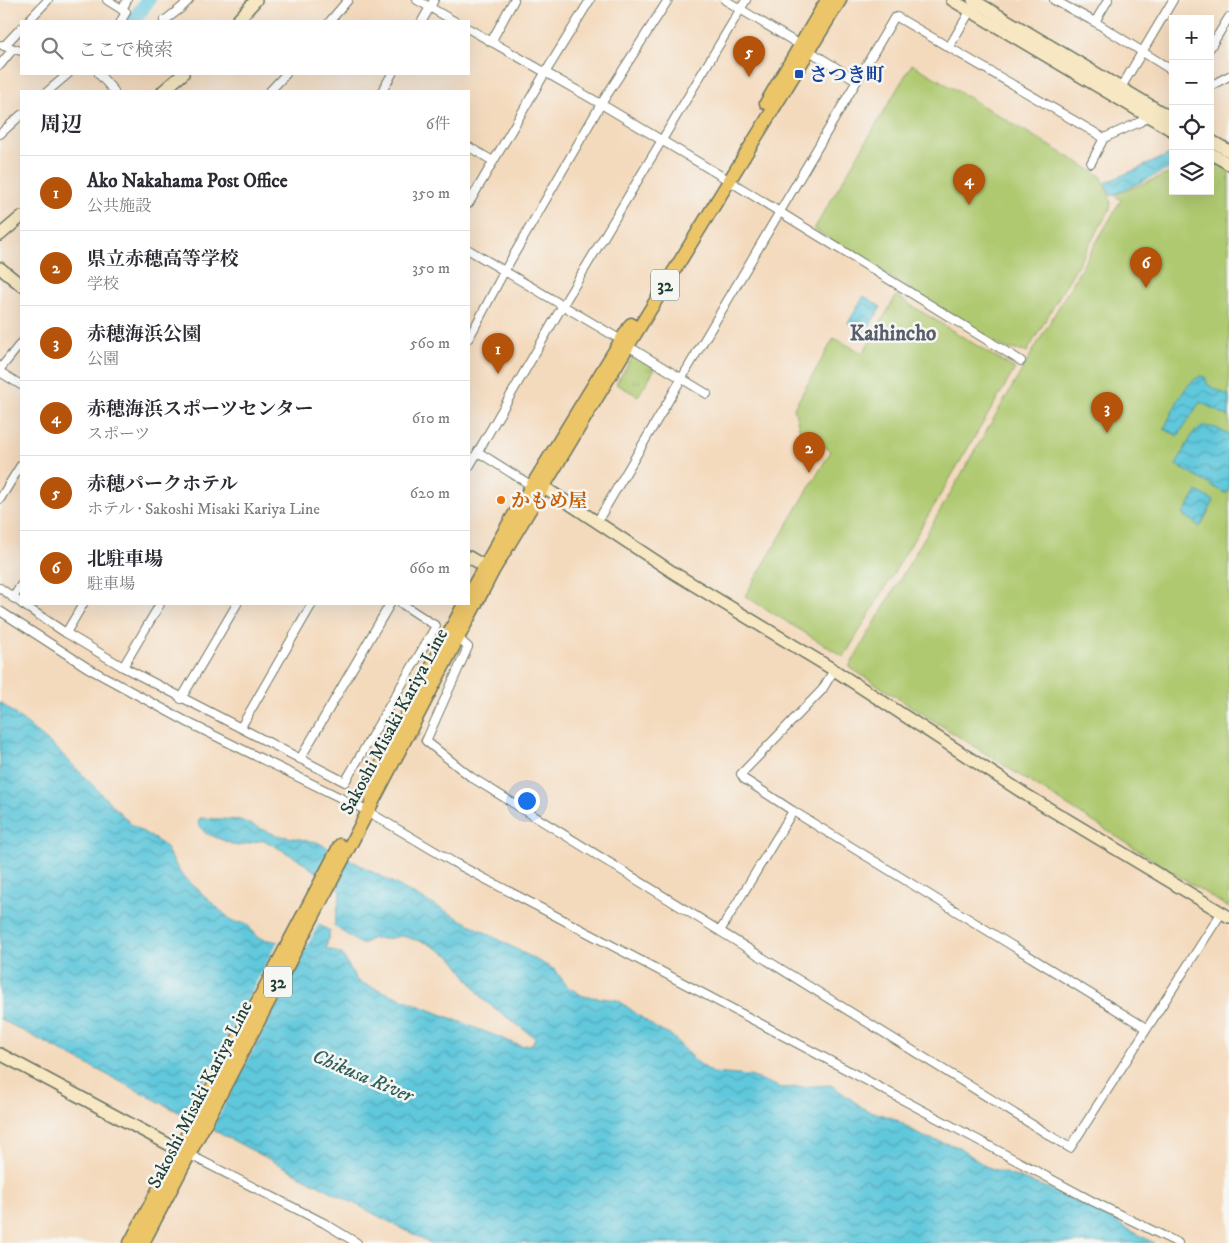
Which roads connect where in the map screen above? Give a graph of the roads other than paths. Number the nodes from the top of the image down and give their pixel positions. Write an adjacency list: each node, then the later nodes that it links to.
1 (48, 0): 24 (street)
2 (107, 0): 21 (street)
3 (126, 0): 21 (street)
4 (189, 0): 26 (street)
5 (256, 0): 27 (street)
6 (348, 0): 28 (street)
7 (418, 0): 20 (street)
8 (514, 0): 35 (street)
9 (590, 0): 43 (street)
10 (668, 0): 58 (street)
11 (725, 0): 22 (street)
12 (746, 0): 22 (street)
13 (827, 0): 38 (main road, Sakoshi Misaki Kariya Line / 32)
14 (840, 0): 38 (main road, Sakoshi Misaki Kariya Line / 32)
15 (952, 0): 19 (street)
16 (1054, 0): 31 (street)
17 (1108, 0): 31 (street)
18 (1173, 0): 40 (street)
19 (974, 3): 37 (street); 57 (street)
20 (432, 4): 29 (street); 30 (street)
21 (122, 10): 25 (street)
22 (741, 10): 38 (street); 65 (street)
23 (1229, 17): 34 (street)
24 (29, 20)
25 (122, 20)
26 (165, 20)
27 (238, 20)
28 (331, 20)
29 (423, 20)
30 (453, 20)
31 (1095, 22): 40 (street)
32 (20, 29): 36 (street)
33 (470, 31): 35 (street)
34 (1214, 41)
35 (491, 42): 43 (street)
36 (2, 45): 39 (street)
37 (949, 47): 50 (street); 64 (street)
38 (804, 48): 50 (street); 73 (main road, Sakoshi Misaki Kariya Line / 32)
39 (17, 50): 41 (street)
40 (1142, 53): 42 (street); 57 (street)
41 (0, 65)
42 (1169, 69)
43 (545, 73): 58 (street); 70 (street)
44 (67, 75): 52 (street)
45 (100, 75): 53 (street)
46 (182, 75): 54 (street)
47 (285, 75): 55 (street)
48 (391, 75): 56 (street)
49 (1229, 76): 51 (street)
50 (856, 80): 75 (street)
51 (1214, 84)
52 (49, 90)
53 (113, 90)
54 (164, 90)
55 (271, 90)
56 (383, 90)
57 (1118, 93): 59 (street)
58 (601, 104): 65 (street); 80 (street)
59 (1151, 112): 61 (street); 62 (street); 64 (street)
60 (20, 116): 63 (street)
61 (1169, 118)
62 (1169, 128)
63 (0, 134)
64 (1104, 138): 71 (street)
65 (661, 140): 73 (street); 82 (street)
66 (1214, 142): 68 (street)
67 (470, 148): 70 (street)
68 (1225, 149)
69 (1214, 155): 72 (street)
70 (493, 161): 74 (street)
71 (1091, 163)
72 (1229, 164)
73 (726, 178): 75 (street); 84 (main road, Sakoshi Misaki Kariya Line / 32)
74 (470, 201)
75 (778, 212): 86 (street); 88 (street)
76 (20, 218): 77 (street)
77 (0, 235)
78 (470, 251): 80 (street)
79 (0, 268): 81 (street)
80 (505, 270): 82 (street); 83 (street)
81 (20, 284)
82 (562, 304): 84 (street); 91 (street)
83 (470, 336)
84 (625, 343): 88 (street); 94 (main road, Sakoshi Misaki Kariya Line / 32)
85 (20, 344): 87 (street)
86 (1021, 361)
87 (0, 370): 89 (street)
88 (681, 378): 90 (street); 96 (street)
89 (20, 384)
90 (707, 394)
91 (478, 452): 92 (street); 94 (street)
92 (470, 465)
93 (20, 467): 95 (street)
94 (538, 486): 96 (street); 98 (main road, Sakoshi Misaki Kariya Line / 32)
95 (0, 499)
96 (597, 522): 119 (street)
97 (470, 559): 98 (street)
98 (489, 569): 101 (main road, Sakoshi Misaki Kariya Line / 32); 104 (main road, Sakoshi Misaki Kariya Line / 32)
99 (20, 587): 102 (street)
100 (0, 588): 102 (street)
101 (470, 593)
102 (13, 598): 103 (street)
103 (20, 603)
104 (470, 604)
105 (24, 605): 116 (street)
106 (82, 605): 116 (street)
107 (159, 605): 118 (street)
108 (235, 605): 120 (street)
109 (311, 605): 121 (street)
110 (389, 605): 122 (street)
111 (404, 605): 115 (street)
112 (464, 605): 117 (main road, Sakoshi Misaki Kariya Line / 32)
113 (470, 605): 117 (main road, Sakoshi Misaki Kariya Line / 32)
114 (0, 611): 124 (street)
115 (436, 626): 117 (street); 122 (street)
116 (66, 633): 118 (street)
117 (453, 636): 124 (main road, Sakoshi Misaki Kariya Line / 32); 126 (street)
118 (123, 667): 120 (street)
119 (834, 670): 123 (street); 125 (street)
120 (181, 699): 121 (street)
121 (241, 727): 122 (street)
122 (300, 759)
123 (793, 811): 126 (street); 127 (street)
124 (361, 813): 129 (main road, Sakoshi Misaki Kariya Line / 32); 133 (street)
125 (1225, 914): 127 (street)
126 (720, 931): 127 (street)
127 (1146, 1028)
128 (0, 1054): 129 (street)
129 (186, 1148): 130 (main road, Sakoshi Misaki Kariya Line / 32); 131 (main road, Sakoshi Misaki Kariya Line / 32); 132 (street)
130 (130, 1243)
131 (143, 1243)
132 (357, 1243)
133 (1178, 1243)

